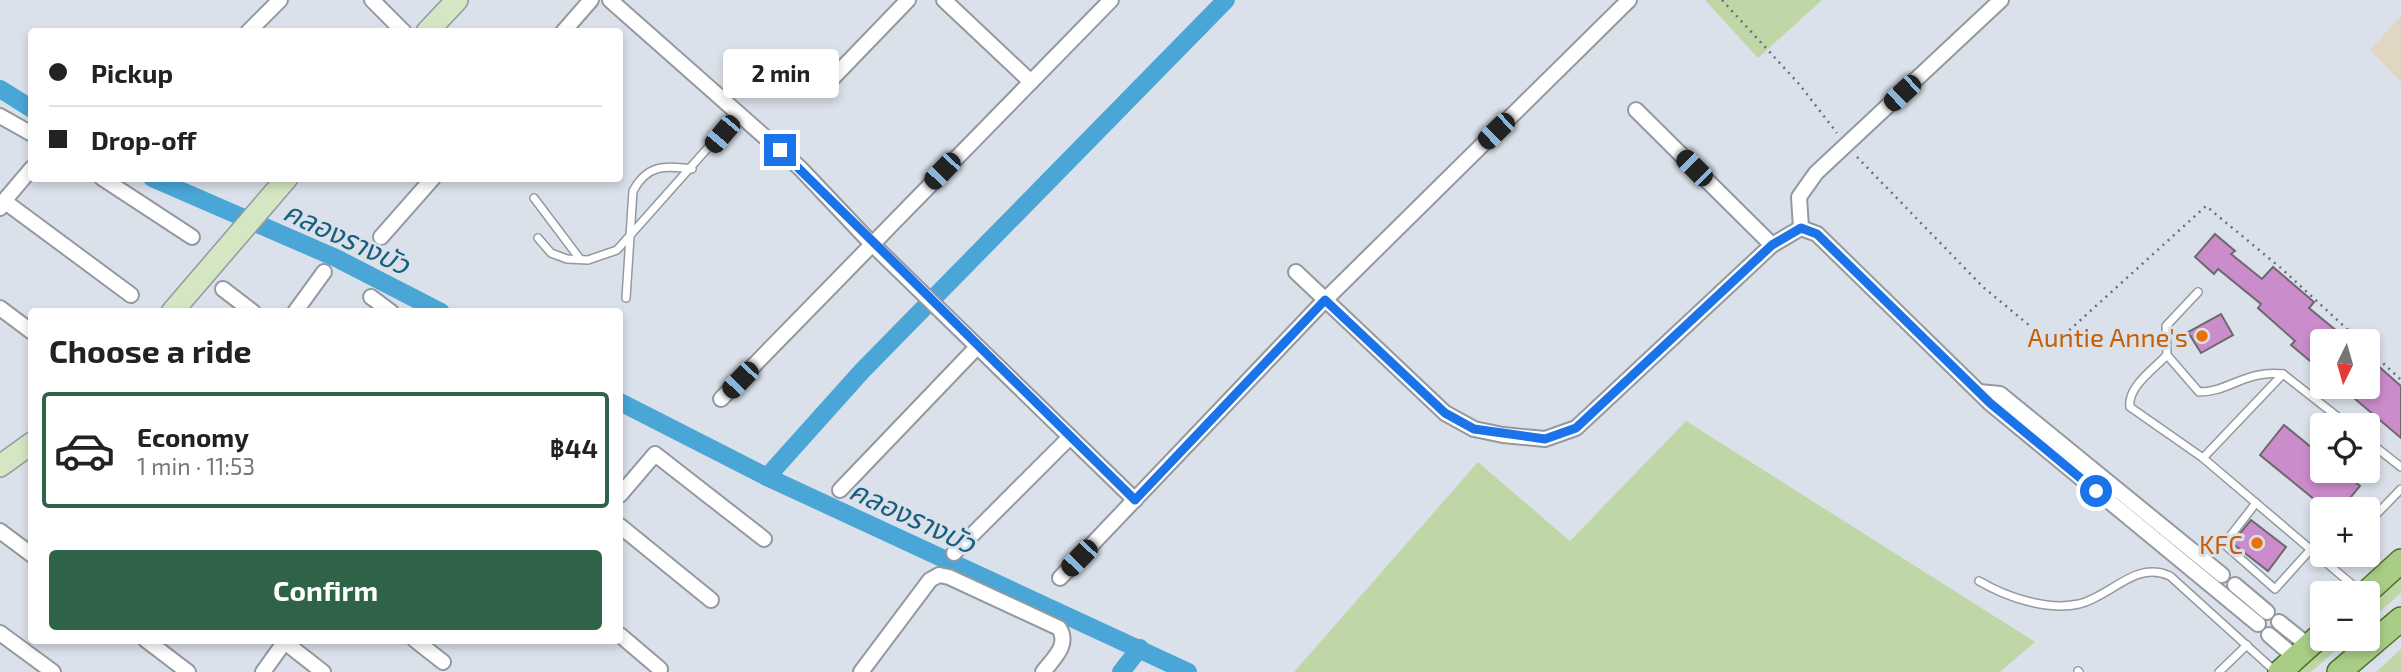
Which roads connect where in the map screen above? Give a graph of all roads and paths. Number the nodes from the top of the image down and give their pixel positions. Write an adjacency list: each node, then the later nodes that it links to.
1 (280, 0): 12 (street)
2 (372, 0): 15 (street)
3 (592, 0): 17 (street)
4 (610, 0): 21 (street)
5 (908, 0): 19 (street)
6 (944, 0): 18 (street)
7 (1111, 0): 18 (street)
8 (1629, 0): 47 (street)
9 (1722, 0): 24 (path)
10 (2001, 0): 24 (street)
11 (449, 3): 16 (street)
12 (260, 20): 13 (street); 14 (street)
13 (252, 28)
14 (267, 28)
15 (400, 28)
16 (429, 28)
17 (568, 28)
18 (1031, 82): 37 (street)
19 (827, 84)
20 (1636, 110): 38 (street)
21 (738, 114): 25 (lane); 37 (street)
22 (0, 116): 23 (street)
23 (28, 132)
24 (1846, 144): 32 (street); 54 (path)
25 (692, 169): 35 (lane); 35 (lane)
26 (28, 173): 31 (street)
27 (108, 182): 33 (street)
28 (283, 182): 49 (street)
29 (429, 182): 34 (street)
30 (534, 198): 39 (lane)
31 (2, 204): 44 (street)
32 (1801, 228): 38 (street); 72 (street)
33 (192, 237)
34 (381, 237)
35 (630, 237): 39 (lane); 46 (lane)
36 (538, 238): 39 (lane)
37 (871, 243): 55 (street); 60 (street)
38 (1772, 245): 47 (street)
39 (580, 259)
40 (324, 272): 51 (street)
41 (1296, 272): 47 (street)
42 (222, 289): 50 (street)
43 (2198, 292): 56 (lane)
44 (131, 295)
45 (371, 297): 52 (street)
46 (626, 299)
47 (1325, 300): 71 (street)
48 (0, 308): 53 (street)
49 (175, 308)
50 (248, 308)
51 (298, 308)
52 (386, 308)
53 (28, 329)
54 (2347, 329)
55 (977, 347): 62 (street); 68 (street)
56 (2166, 355): 58 (lane); 65 (lane)
57 (2380, 360): 59 (path)
58 (2283, 374): 61 (lane); 65 (lane)
59 (2401, 380)
60 (721, 400)
61 (2333, 413)
62 (1070, 437): 71 (street); 81 (street)
63 (28, 446): 66 (street)
64 (2380, 450): 67 (lane)
65 (2203, 458): 73 (lane)
66 (0, 466)
67 (2401, 467)
68 (840, 489)
69 (2401, 489): 74 (lane)
70 (623, 491): 77 (street)
71 (1135, 500): 87 (street)
72 (2123, 503): 82 (street); 85 (street)
73 (2256, 503): 78 (lane); 79 (lane)
74 (2380, 511)
75 (623, 528): 93 (street)
76 (0, 531): 80 (street)
77 (764, 538)
78 (2310, 548)
79 (2310, 550)
80 (28, 552)
81 (954, 553)
82 (2202, 558): 85 (street); 86 (street)
83 (2401, 561): 90 (main road)
84 (2334, 567): 89 (lane)
85 (2192, 570): 94 (street)
86 (2222, 575)
87 (1060, 578)
88 (1979, 581): 106 (lane)
89 (2350, 581)
90 (2378, 581)
91 (2235, 585): 92 (street)
92 (2250, 598): 94 (street); 95 (street)
93 (711, 600)
94 (2240, 610): 98 (street)
95 (2267, 612)
96 (2401, 619): 117 (main road)
97 (2279, 622): 107 (street)
98 (2258, 624)
99 (0, 633): 110 (street)
100 (2269, 635): 107 (street)
101 (623, 638): 109 (street)
102 (151, 644): 111 (street)
103 (283, 644): 112 (street)
104 (289, 644): 113 (street)
105 (420, 644): 108 (street)
106 (2247, 645): 107 (lane); 116 (lane)
107 (2297, 656)
108 (443, 662)
109 (660, 669)
110 (53, 672)
111 (188, 672)
112 (263, 672)
113 (323, 672)
114 (861, 672): 115 (street)
115 (1043, 672)
116 (2219, 672)
117 (2339, 672)

